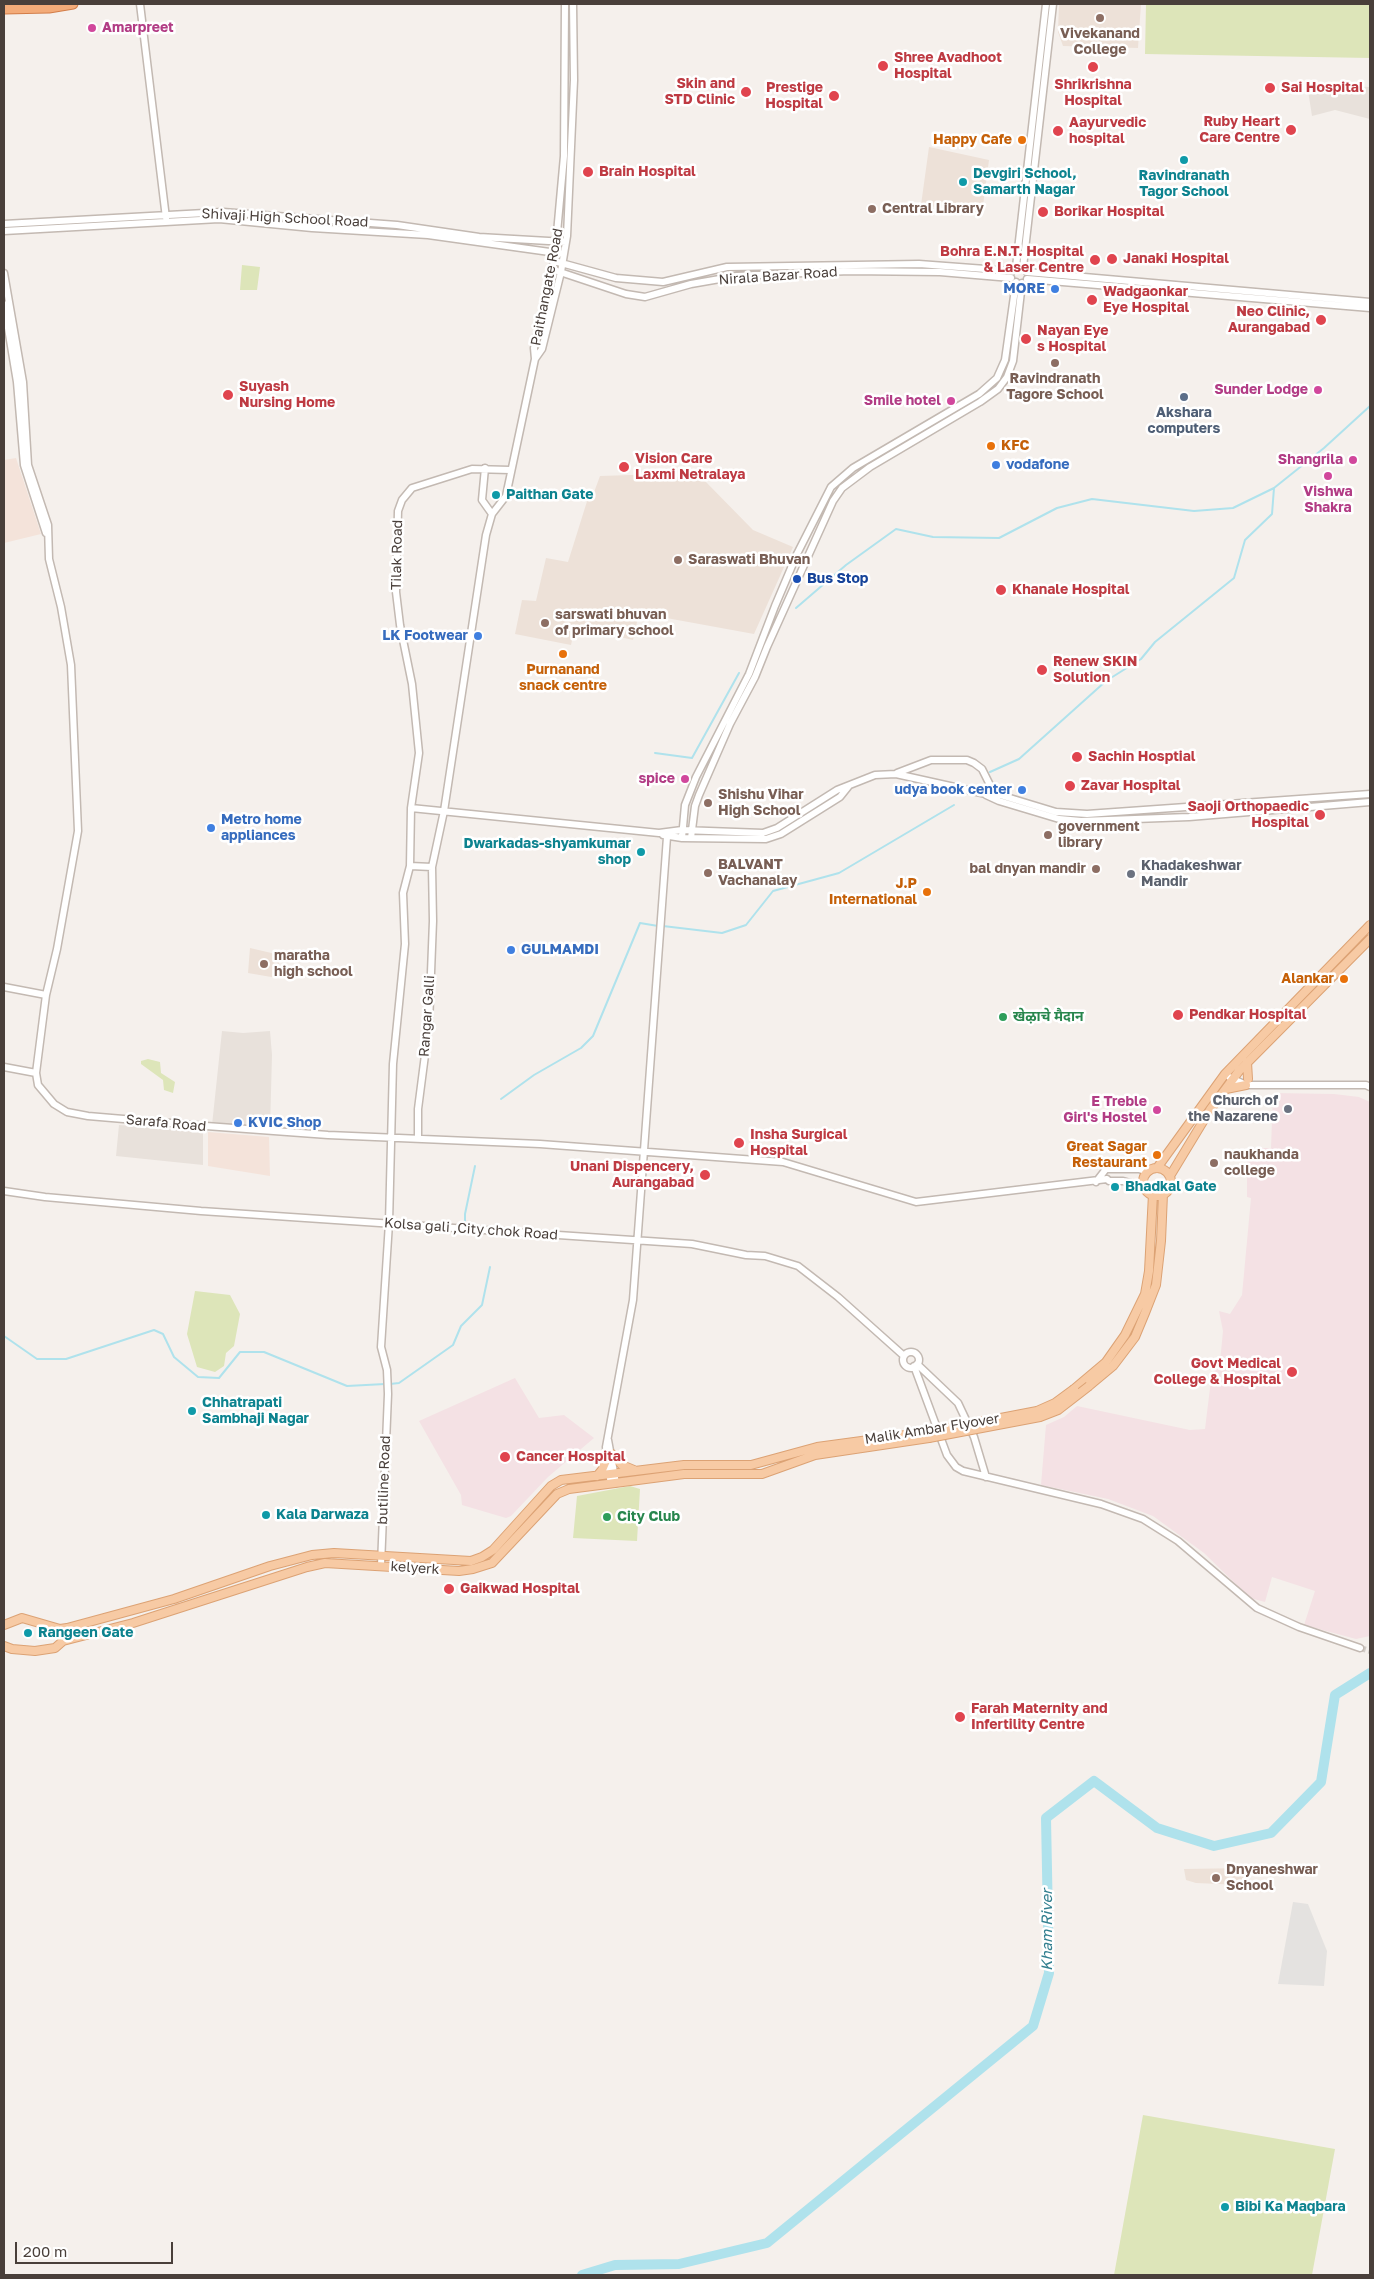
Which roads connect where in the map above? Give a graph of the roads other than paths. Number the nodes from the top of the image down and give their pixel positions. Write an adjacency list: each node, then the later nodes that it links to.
1 (73, 4): 7 (highway)
2 (140, 4): 8 (street)
3 (565, 4): 11 (street, Paithangate Road)
4 (573, 4): 12 (street, Paithangate Road)
5 (1046, 4): 22 (street)
6 (1053, 4): 22 (street)
7 (4, 9)
8 (166, 218): 9 (street, Shivaji High School Road); 10 (street, Shivaji High School Road); 11 (street, Shivaji High School Road); 13 (street, Shivaji High School Road)
9 (4, 224)
10 (4, 231)
11 (558, 241): 12 (street, Shivaji High School Road); 13 (street, Paithangate Road)
12 (566, 242): 14 (street, Paithangate Road)
13 (555, 253): 14 (street, Shivaji High School Road); 15 (street, Paithangate Road)
14 (564, 254): 16 (street, Paithangate Road)
15 (554, 261): 16 (street, Nirala Bazar Road); 18 (street, Paithangate Road)
16 (563, 264): 17 (street, Nirala Bazar Road); 19 (street, Paithangate Road)
17 (804, 265): 21 (street); 22 (street, Nirala Bazar Road)
18 (551, 269): 19 (street, Nirala Bazar Road); 26 (street, Paithangate Road)
19 (561, 272): 21 (street, Nirala Bazar Road); 26 (street, Paithangate Road)
20 (4, 273): 30 (street)
21 (805, 273): 22 (street, Nirala Bazar Road)
22 (1019, 275): 23 (street); 25 (street); 39 (street); 40 (street)
23 (1370, 302)
24 (4, 304): 30 (street)
25 (1370, 308)
26 (535, 359): 28 (street)
27 (485, 468): 28 (street, Tilak Road); 29 (street); 36 (street, Tilak Road)
28 (510, 470): 29 (street)
29 (492, 514): 37 (street, Rangar Galli)
30 (48, 536): 47 (street)
31 (896, 774): 32 (street); 33 (street); 40 (street)
32 (986, 794): 33 (street); 35 (street)
33 (995, 794): 34 (street)
34 (1370, 794)
35 (1370, 802)
36 (411, 808): 37 (street); 42 (street, Tilak Road)
37 (444, 811): 38 (street); 43 (street, Rangar Galli)
38 (659, 832): 39 (street); 41 (street)
39 (682, 834): 40 (street); 41 (street)
40 (692, 834)
41 (667, 837): 58 (street)
42 (410, 866): 43 (street); 56 (street, Tilak Road)
43 (432, 867): 57 (street, Rangar Galli)
44 (1370, 925): 50 (main road)
45 (1370, 939): 48 (main road)
46 (4, 987): 47 (street)
47 (46, 995): 51 (street)
48 (1247, 1062): 50 (main road); 53 (main road)
49 (4, 1066): 51 (street)
50 (1236, 1068): 52 (main road); 53 (street)
51 (36, 1073): 56 (street, Sarafa Road)
52 (1229, 1077): 53 (street); 55 (main road); 59 (main road)
53 (1247, 1082): 54 (street); 55 (main road)
54 (1370, 1087)
55 (1226, 1089): 61 (main road)
56 (392, 1136): 57 (street, Sarafa Road); 67 (street, butiline Road)
57 (418, 1137): 58 (street, Sarafa Road)
58 (644, 1150): 62 (street, Sarafa Road); 68 (street)
59 (1157, 1168): 60 (main road); 61 (main road)
60 (1148, 1172): 62 (street); 63 (main road)
61 (1170, 1176): 66 (main road)
62 (1096, 1182): 63 (street, Sarafa Road)
63 (1145, 1187): 65 (main road)
64 (4, 1191): 67 (street, Kolsa gali ,City chok Road)
65 (1153, 1194): 66 (main road); 73 (main road, Malik Ambar Flyover, bridge)
66 (1163, 1194): 72 (main road, Malik Ambar Flyover, bridge)
67 (390, 1223): 68 (street, Kolsa gali ,City chok Road); 80 (street, butiline Road)
68 (636, 1240): 69 (street, Kolsa gali ,City chok Road); 71 (street)
69 (904, 1356): 70 (street); 70 (street)
70 (916, 1366): 78 (street); 78 (street)
71 (610, 1455): 74 (main road); 75 (street); 77 (main road)
72 (805, 1458): 76 (main road, kelyerk)
73 (694, 1465): 74 (main road, Malik Ambar Flyover); 76 (main road)
74 (636, 1471): 75 (main road, Malik Ambar Flyover)
75 (613, 1474): 77 (main road, Malik Ambar Flyover); 79 (street)
76 (694, 1475): 79 (main road, kelyerk)
77 (597, 1476): 80 (main road, Malik Ambar Flyover)
78 (986, 1477): 86 (street)
79 (613, 1483): 81 (main road, kelyerk)
80 (382, 1555): 81 (street, butiline Road); 82 (main road, Malik Ambar Flyover)
81 (382, 1566): 84 (main road, kelyerk)
82 (109, 1618): 83 (main road, Malik Ambar Flyover); 84 (main road)
83 (4, 1625)
84 (112, 1629): 85 (main road, kelyerk)
85 (4, 1646)
86 (1360, 1648)

